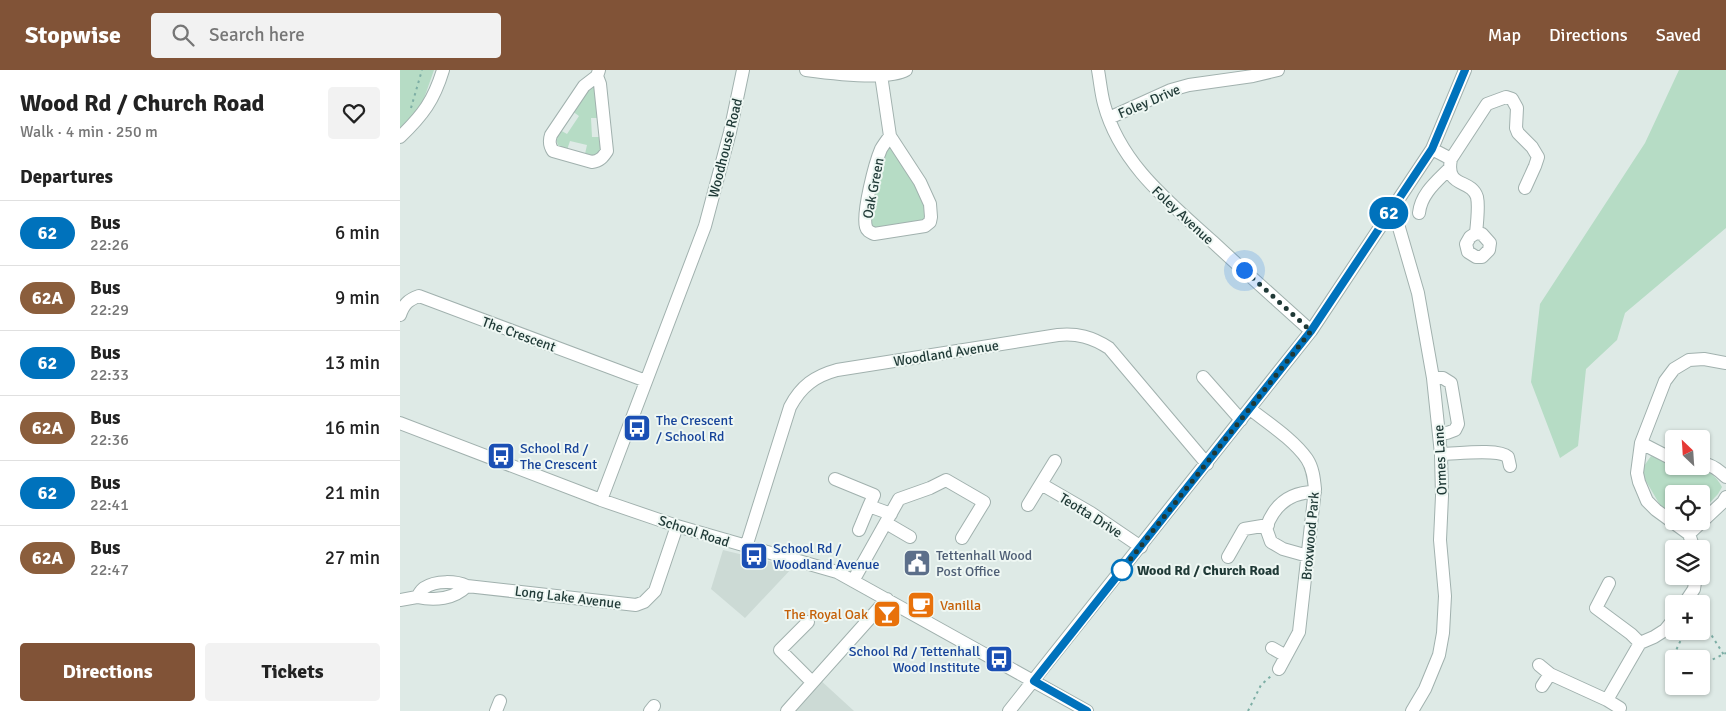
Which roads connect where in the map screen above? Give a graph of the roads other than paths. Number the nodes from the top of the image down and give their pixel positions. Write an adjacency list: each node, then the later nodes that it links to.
1 (443, 70): 12 (street)
2 (743, 70): 24 (street, Woodhouse Road)
3 (806, 70): 9 (street)
4 (906, 70): 9 (street)
5 (1098, 70): 10 (street, Foley Avenue)
6 (1278, 70): 10 (street, Foley Drive)
7 (1465, 70): 13 (street)
8 (598, 73): 8 (street)
9 (881, 75): 11 (street, Oak Green)
10 (1109, 118): 20 (street, Foley Avenue)
11 (890, 136): 11 (street, Oak Green)
12 (400, 137)
13 (1432, 149): 14 (street); 16 (street)
14 (1450, 164): 15 (street); 17 (street); 18 (street)
15 (1525, 188)
16 (1393, 207): 20 (street); 23 (street, Ormes Lane)
17 (1419, 213)
18 (1476, 233)
19 (400, 315): 24 (street, The Crescent)
20 (1311, 331): 25 (street)
21 (1726, 363): 29 (street)
22 (1203, 377): 26 (street)
23 (1433, 378): 28 (street, Ormes Lane); 28 (street)
24 (646, 381): 41 (street)
25 (1250, 409): 26 (street); 39 (street, Broxwood Park)
26 (1241, 420): 33 (street)
27 (400, 423): 41 (street, School Road)
28 (1439, 432): 30 (street, Ormes Lane)
29 (1641, 443): 31 (street); 48 (street)
30 (1441, 454): 34 (street); 76 (street, Ormes Lane)
31 (1665, 455)
32 (1055, 461): 38 (street)
33 (1207, 464): 52 (street, Woodland Avenue); 53 (street)
34 (1510, 466)
35 (1710, 466): 36 (street)
36 (1726, 477)
37 (835, 478): 43 (street)
38 (1041, 484): 42 (street); 53 (street, Teotta Drive)
39 (1315, 492): 45 (street); 54 (street, Broxwood Park)
40 (1726, 497): 48 (street)
41 (601, 500): 46 (street, School Road)
42 (1028, 505)
43 (869, 506): 44 (street); 47 (street)
44 (888, 519): 49 (street); 50 (street); 56 (street)
45 (1268, 525): 54 (street); 55 (street)
46 (677, 526): 52 (street, School Road); 59 (street, Long Lake Avenue)
47 (859, 530)
48 (1689, 534): 51 (street)
49 (910, 537)
50 (962, 538)
51 (1691, 540)
52 (746, 547): 56 (street, School Road)
53 (1140, 547): 68 (street)
54 (1308, 556): 64 (street, Broxwood Park)
55 (1228, 557)
56 (853, 581): 58 (street, School Road)
57 (1609, 583): 62 (street)
58 (887, 599): 68 (street, School Road); 69 (street)
59 (400, 600)
60 (808, 622): 69 (street)
61 (1665, 630): 62 (street)
62 (1635, 638): 71 (street)
63 (1272, 648): 64 (street)
64 (1286, 656): 66 (street, Broxwood Park)
65 (1539, 665): 67 (street)
66 (1279, 669)
67 (1550, 674): 70 (street); 71 (street)
68 (1034, 681): 74 (street); 75 (street, School Road)
69 (812, 682): 73 (street)
70 (1542, 686)
71 (1607, 700): 72 (street)
72 (1620, 708)
73 (787, 711)
74 (1009, 711)
75 (1087, 711)
76 (1412, 711)

